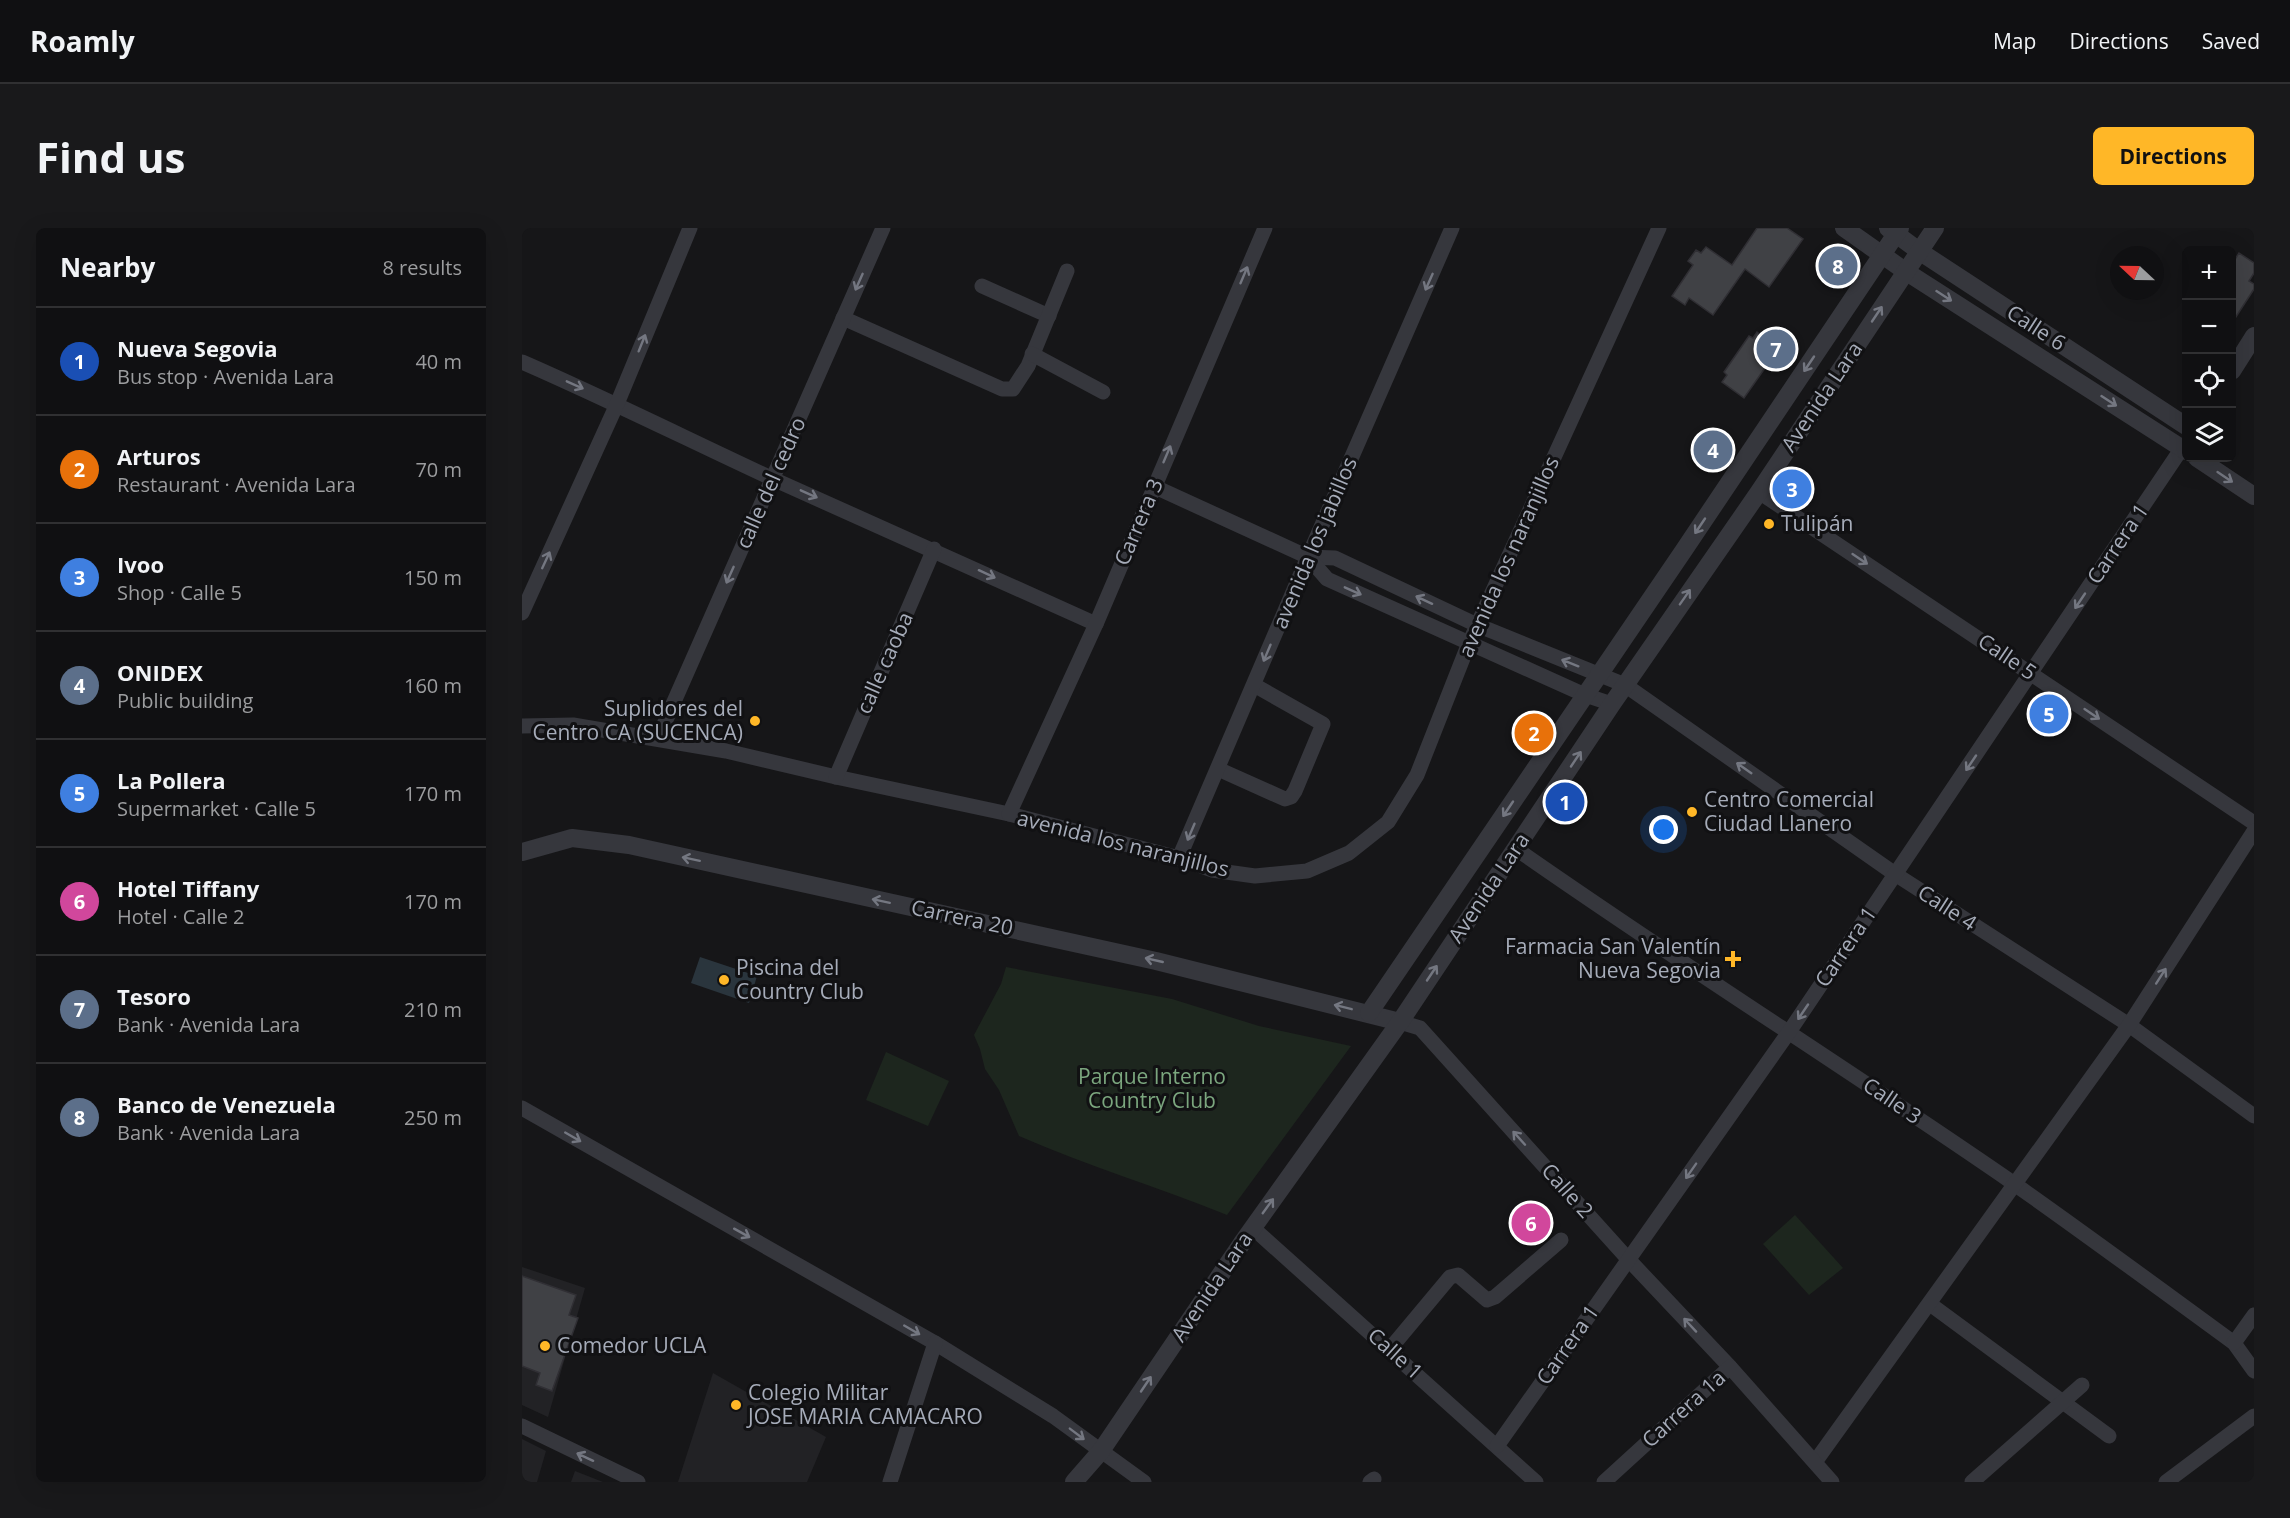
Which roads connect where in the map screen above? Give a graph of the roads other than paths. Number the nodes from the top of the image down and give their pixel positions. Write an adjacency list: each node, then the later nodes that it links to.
1 (690, 228): 21 (street, one-way to 1)
2 (883, 228): 15 (street, calle del cedro, one-way to 15)
3 (1264, 228): 27 (street, Carrera 3, one-way to 3)
4 (1452, 228): 31 (street, avenida los jabillos, one-way to 31)
5 (1659, 228): 34 (street, avenida los naranjillos)
6 (1844, 228): 10 (street)
7 (1935, 228): 9 (street, Avenida Lara)
8 (1894, 230): 9 (street, Calle 6); 10 (street, Avenida Lara)
9 (1919, 251): 12 (street, Avenida Lara); 22 (street, Calle 6)
10 (1881, 255): 12 (street); 37 (street, Avenida Lara, one-way to 37)
11 (1067, 271): 14 (street)
12 (1905, 271): 23 (street, one-way to 23); 28 (street, Avenida Lara, one-way to 12)
13 (982, 286): 14 (street)
14 (1049, 316): 17 (street)
15 (843, 318): 17 (street); 26 (street, calle del cedro)
16 (2254, 336): 19 (street)
17 (1032, 354): 20 (street)
18 (522, 362): 21 (street, one-way to 21)
19 (2236, 365)
20 (1103, 392)
21 (617, 404): 26 (street); 32 (street, one-way to 21)
22 (2182, 423)
23 (2182, 445)
24 (2182, 458): 36 (street, Carrera 1, one-way to 36)
25 (2206, 462): 29 (street, one-way to 29)
26 (773, 478): 30 (street, one-way to 30); 43 (street, calle del cedro, one-way to 43)
27 (1154, 486): 31 (street); 33 (street, Carrera 3)
28 (1759, 492): 36 (street, Calle 5, one-way to 36); 39 (street, Avenida Lara, one-way to 28)
29 (2254, 496)
30 (934, 549): 33 (street, one-way to 33); 45 (street, calle caoba)
31 (1308, 557): 34 (street, Calle 4, one-way to 31); 35 (street, one-way to 35); 38 (street, avenida los jabillos, one-way to 38)
32 (522, 613)
33 (1096, 624): 46 (street, Carrera 3)
34 (1477, 625): 35 (street, avenida los naranjillos); 37 (street, Calle 4, one-way to 34)
35 (1469, 643): 40 (street); 51 (street, avenida los naranjillos)
36 (2032, 673): 47 (street, Calle 5, one-way to 47); 52 (street, Carrera 1, one-way to 52)
37 (1599, 675): 39 (street, Calle 4); 40 (street, Avenida Lara)
38 (1254, 685): 44 (street, avenida los jabillos); 44 (street)
39 (1625, 685): 41 (street, Avenida Lara); 52 (street, Calle 4, one-way to 39)
40 (1585, 695): 41 (street); 53 (street, Avenida Lara, one-way to 53)
41 (1612, 704): 49 (street, Avenida Lara, one-way to 41)
42 (522, 726): 43 (street, avenida los naranjillos)
43 (658, 738): 45 (street, avenida los naranjillos)
44 (1218, 768): 51 (street, avenida los jabillos, one-way to 51)
45 (836, 777): 46 (street, avenida los naranjillos)
46 (1009, 814): 51 (street, avenida los naranjillos)
47 (2254, 823)
48 (2254, 831): 55 (street, one-way to 48)
49 (1515, 848): 54 (street, Avenida Lara, one-way to 49); 56 (street, Calle 3)
50 (522, 852): 53 (street, Carrera 20, one-way to 50)
51 (1179, 858)
52 (1895, 874): 55 (street, Calle 4); 56 (street, Carrera 1, one-way to 56)
53 (1369, 1013): 54 (street, Carrera 20)
54 (1400, 1022): 60 (street, Avenida Lara, one-way to 54); 62 (street, Calle 2, one-way to 54)
55 (2129, 1025): 58 (street, Calle 4); 59 (street)
56 (1789, 1032): 59 (street, Calle 3); 62 (street, Carrera 1, one-way to 62)
57 (522, 1108): 66 (street, one-way to 66)
58 (2254, 1116)
59 (2014, 1184): 63 (street); 65 (street, Calle 3)
60 (1253, 1228): 67 (street, Calle 1); 76 (street, Avenida Lara, one-way to 60)
61 (1561, 1240): 67 (street)
62 (1628, 1259): 68 (street, Calle 2, one-way to 62); 75 (street, Carrera 1)
63 (1930, 1304): 71 (street); 77 (street)
64 (2254, 1315): 65 (street)
65 (2234, 1342): 69 (street, Calle 3)
66 (935, 1343): 76 (street, one-way to 76); 79 (street)
67 (1389, 1350): 75 (street, Calle 1)
68 (1730, 1367): 77 (street, Carrera 1a); 83 (street, Carrera 1a)
69 (2254, 1371)
70 (2082, 1385): 71 (street)
71 (2062, 1401): 74 (street); 85 (street)
72 (2254, 1416): 86 (street)
73 (522, 1426): 78 (street, one-way to 73)
74 (2109, 1436)
75 (1497, 1446): 82 (street, Calle 1)
76 (1101, 1450): 80 (street, Avenida Lara); 81 (street)
77 (1815, 1462): 84 (street, Carrera 1a)
78 (638, 1482)
79 (890, 1482)
80 (1074, 1482)
81 (1144, 1482)
82 (1536, 1482)
83 (1604, 1482)
84 (1832, 1482)
85 (1972, 1482)
86 (2166, 1482)

